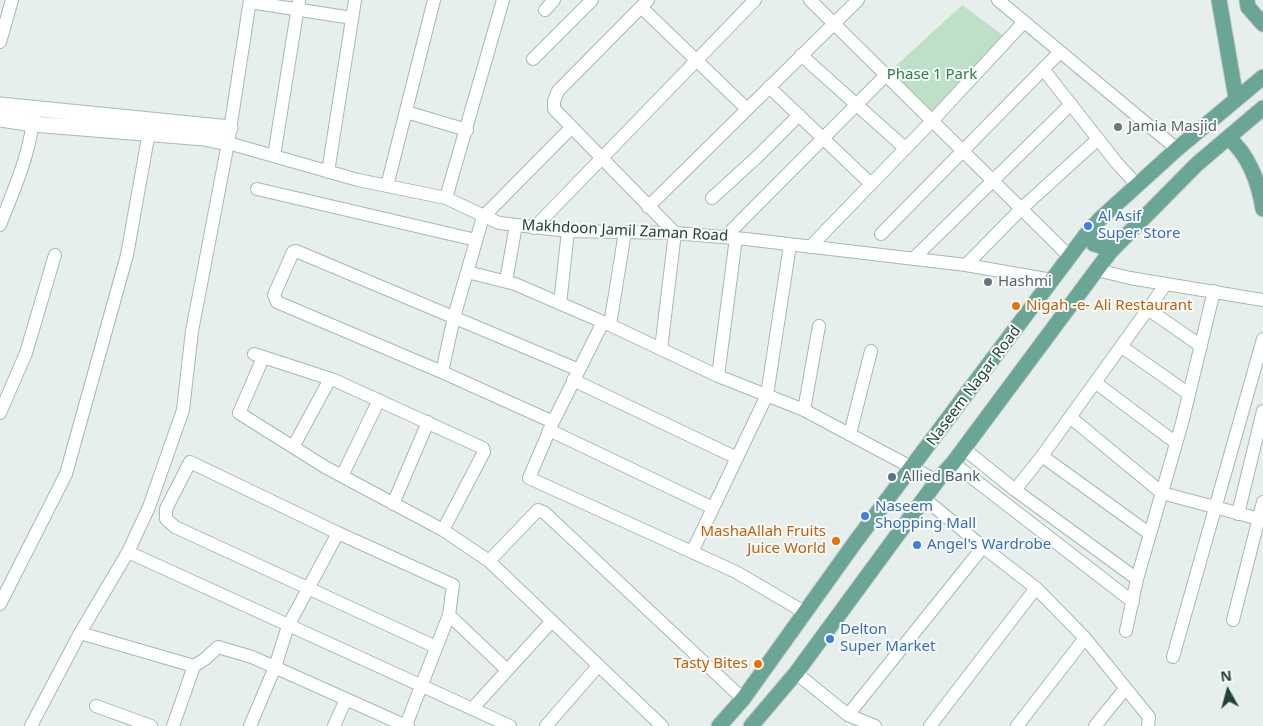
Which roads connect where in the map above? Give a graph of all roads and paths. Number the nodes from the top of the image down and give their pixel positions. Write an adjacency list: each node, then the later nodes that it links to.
1 (12, 0): 21 (street)
2 (355, 0): 17 (street)
3 (434, 0): 36 (street)
4 (503, 0): 42 (street)
5 (554, 0): 16 (street)
6 (592, 0): 24 (street)
7 (755, 0): 25 (street)
8 (810, 0): 19 (street)
9 (858, 0): 19 (street)
10 (998, 0): 18 (street)
11 (1219, 0): 30 (main road)
12 (1247, 0): 20 (main road)
13 (250, 1): 15 (street); 44 (street)
14 (645, 4): 25 (street); 41 (street)
15 (298, 5): 17 (street); 51 (street)
16 (545, 10)
17 (352, 18): 53 (street)
18 (1024, 22): 22 (street); 40 (street)
19 (833, 23): 23 (street); 27 (street)
20 (1263, 24)
21 (0, 42)
22 (1060, 52): 26 (street); 49 (street)
23 (802, 55): 29 (street); 31 (street)
24 (533, 59)
25 (696, 61): 35 (street); 52 (street)
26 (1043, 70): 32 (street); 50 (street)
27 (886, 75): 31 (street); 40 (street)
28 (1263, 77): 30 (main road, Naseem Nagar Road)
29 (769, 87): 35 (street); 37 (street)
30 (1236, 98): 49 (main road, Naseem Nagar Road)
31 (857, 104): 45 (street); 48 (street)
32 (1071, 104): 47 (street); 54 (street)
33 (0, 105): 38 (street, Makhdoon Jamil Zaman Road)
34 (1263, 108): 46 (main road, Naseem Nagar Road)
35 (747, 109): 61 (street)
36 (406, 112): 42 (street); 57 (street)
37 (798, 115): 45 (street); 60 (street)
38 (34, 116): 39 (street, Makhdoon Jamil Zaman Road); 43 (street, Makhdoon Jamil Zaman Road); 44 (street, Makhdoon Jamil Zaman Road); 65 (street)
39 (0, 119)
40 (932, 121): 48 (street); 50 (street)
41 (572, 127): 52 (street); 64 (street)
42 (467, 130): 59 (street)
43 (149, 132): 44 (street, Makhdoon Jamil Zaman Road); 145 (street)
44 (229, 135): 51 (street, Makhdoon Jamil Zaman Road); 138 (street)
45 (822, 138): 55 (street); 73 (street)
46 (1228, 138): 63 (main road); 76 (main road, Naseem Nagar Road)
47 (1098, 139): 56 (street); 62 (street)
48 (905, 148): 55 (street)
49 (1176, 149): 56 (main road, Naseem Nagar Road)
50 (963, 151): 54 (street); 72 (street)
51 (274, 156): 53 (street, Makhdoon Jamil Zaman Road)
52 (601, 159): 61 (street); 68 (street)
53 (328, 172): 57 (street, Makhdoon Jamil Zaman Road)
54 (994, 181): 62 (street); 80 (street)
55 (871, 184): 77 (street)
56 (1137, 185): 66 (main road, Naseem Nagar Road)
57 (387, 186): 59 (street, Makhdoon Jamil Zaman Road)
58 (257, 189): 74 (street)
59 (446, 198): 64 (street, Makhdoon Jamil Zaman Road)
60 (712, 198)
61 (648, 207): 71 (street)
62 (1022, 209): 79 (street); 81 (street)
63 (1263, 209)
64 (483, 217): 67 (street, Makhdoon Jamil Zaman Road); 74 (street)
65 (0, 225)
66 (1094, 225): 76 (main road); 79 (main road, Naseem Nagar Road)
67 (516, 226): 68 (street, Makhdoon Jamil Zaman Road); 85 (street)
68 (534, 228): 69 (street, Makhdoon Jamil Zaman Road)
69 (568, 231): 70 (street, Makhdoon Jamil Zaman Road); 89 (street)
70 (625, 232): 71 (street, Makhdoon Jamil Zaman Road); 92 (street)
71 (675, 233): 73 (street, Makhdoon Jamil Zaman Road); 97 (street)
72 (881, 234)
73 (730, 237): 75 (street, Makhdoon Jamil Zaman Road); 102 (street)
74 (476, 240): 83 (street)
75 (790, 245): 77 (street, Makhdoon Jamil Zaman Road); 107 (street)
76 (1116, 246): 82 (main road, Naseem Nagar Road)
77 (810, 247): 80 (street, Makhdoon Jamil Zaman Road)
78 (55, 255): 105 (street)
79 (1070, 257): 84 (main road, Naseem Nagar Road)
80 (913, 259): 81 (street, Makhdoon Jamil Zaman Road)
81 (966, 265): 84 (street, Makhdoon Jamil Zaman Road)
82 (1097, 270): 86 (street); 118 (main road, Naseem Nagar Road)
83 (467, 272): 85 (street); 91 (street)
84 (1052, 280): 122 (main road, Naseem Nagar Road)
85 (506, 281): 89 (street)
86 (1166, 284): 87 (street); 90 (street)
87 (1214, 291): 88 (street); 95 (street)
88 (1263, 300)
89 (560, 304): 92 (street)
90 (1149, 310): 95 (street); 96 (street)
91 (454, 317): 100 (street); 100 (street); 101 (street)
92 (607, 323): 97 (street); 101 (street)
93 (819, 326): 109 (street)
94 (1261, 344): 99 (street); 131 (street)
95 (1201, 346): 106 (street)
96 (1122, 347): 104 (street); 106 (street)
97 (662, 349): 102 (street)
98 (871, 351): 115 (street)
99 (1263, 369)
100 (442, 372): 114 (street)
101 (576, 375): 114 (street); 120 (street)
102 (718, 376): 107 (street)
103 (330, 379): 108 (street); 117 (street); 117 (street)
104 (1096, 382): 112 (street); 116 (street)
105 (4, 392): 111 (street)
106 (1189, 394): 116 (street)
107 (767, 395): 109 (street); 120 (street)
108 (379, 400): 113 (street); 123 (street)
109 (804, 410): 115 (street)
110 (1263, 411): 132 (street)
111 (0, 413)
112 (1070, 417): 119 (street); 126 (street)
113 (428, 422): 129 (street); 134 (street)
114 (551, 426): 130 (street); 139 (street)
115 (850, 434): 122 (street)
116 (1176, 442): 126 (street)
117 (293, 447): 123 (street)
118 (963, 448): 121 (main road, Naseem Nagar Road); 125 (street)
119 (1042, 456): 125 (street); 136 (street)
120 (737, 458): 130 (street)
121 (952, 464): 124 (main road, Naseem Nagar Road); 144 (street)
122 (914, 467): 124 (street); 146 (main road, Naseem Nagar Road)
123 (342, 476): 129 (street)
124 (937, 481): 127 (main road, Naseem Nagar Road)
125 (1015, 490): 141 (street)
126 (1162, 493): 131 (street); 136 (street)
127 (925, 499): 137 (street); 160 (main road, Naseem Nagar Road)
128 (1263, 502): 133 (street)
129 (393, 504): 134 (street)
130 (713, 508): 139 (street)
131 (1216, 508): 132 (street); 155 (street)
132 (1238, 514): 133 (street)
133 (1261, 520): 148 (street)
134 (443, 530): 140 (street)
135 (338, 534): 142 (street); 142 (street); 147 (street)
136 (1150, 534): 141 (street)
137 (983, 547): 143 (street); 167 (street)
138 (128, 552): 150 (street); 152 (street)
139 (692, 552): 146 (street)
140 (489, 561): 149 (street); 164 (street)
141 (1137, 579): 144 (street)
142 (309, 588): 150 (street); 154 (street)
143 (1036, 588): 153 (street); 182 (street)
144 (1133, 602): 151 (street)
145 (0, 604)
146 (806, 613): 164 (main road, Naseem Nagar Road)
147 (449, 615): 154 (street); 159 (street)
148 (1233, 620)
149 (552, 621): 157 (street); 159 (street)
150 (288, 626): 158 (street); 161 (street)
151 (1126, 631)
152 (80, 633): 156 (street); 169 (street)
153 (1085, 638): 162 (street); 183 (street)
154 (436, 646): 161 (street)
155 (1173, 657)
156 (194, 666): 158 (street); 171 (street)
157 (598, 666): 168 (street); 176 (street)
158 (275, 667): 163 (street); 172 (street)
159 (507, 670): 166 (street)
160 (796, 673): 167 (street); 180 (main road, Naseem Nagar Road)
161 (422, 685): 166 (street); 174 (street)
162 (1125, 689): 184 (street); 185 (street)
163 (346, 698): 173 (street); 174 (street)
164 (744, 699): 179 (main road, Naseem Nagar Road)
165 (96, 706): 170 (street)
166 (472, 708): 175 (street)
167 (848, 715): 181 (street)
168 (651, 716): 177 (street); 178 (street)
169 (31, 726)
170 (151, 726)
171 (173, 726)
172 (250, 726)
173 (334, 726)
174 (407, 726)
175 (510, 726)
176 (546, 726)
177 (642, 726)
178 (662, 726)
179 (720, 726)
180 (751, 726)
181 (875, 726)
182 (930, 726)
183 (1017, 726)
184 (1095, 726)
185 (1148, 726)

